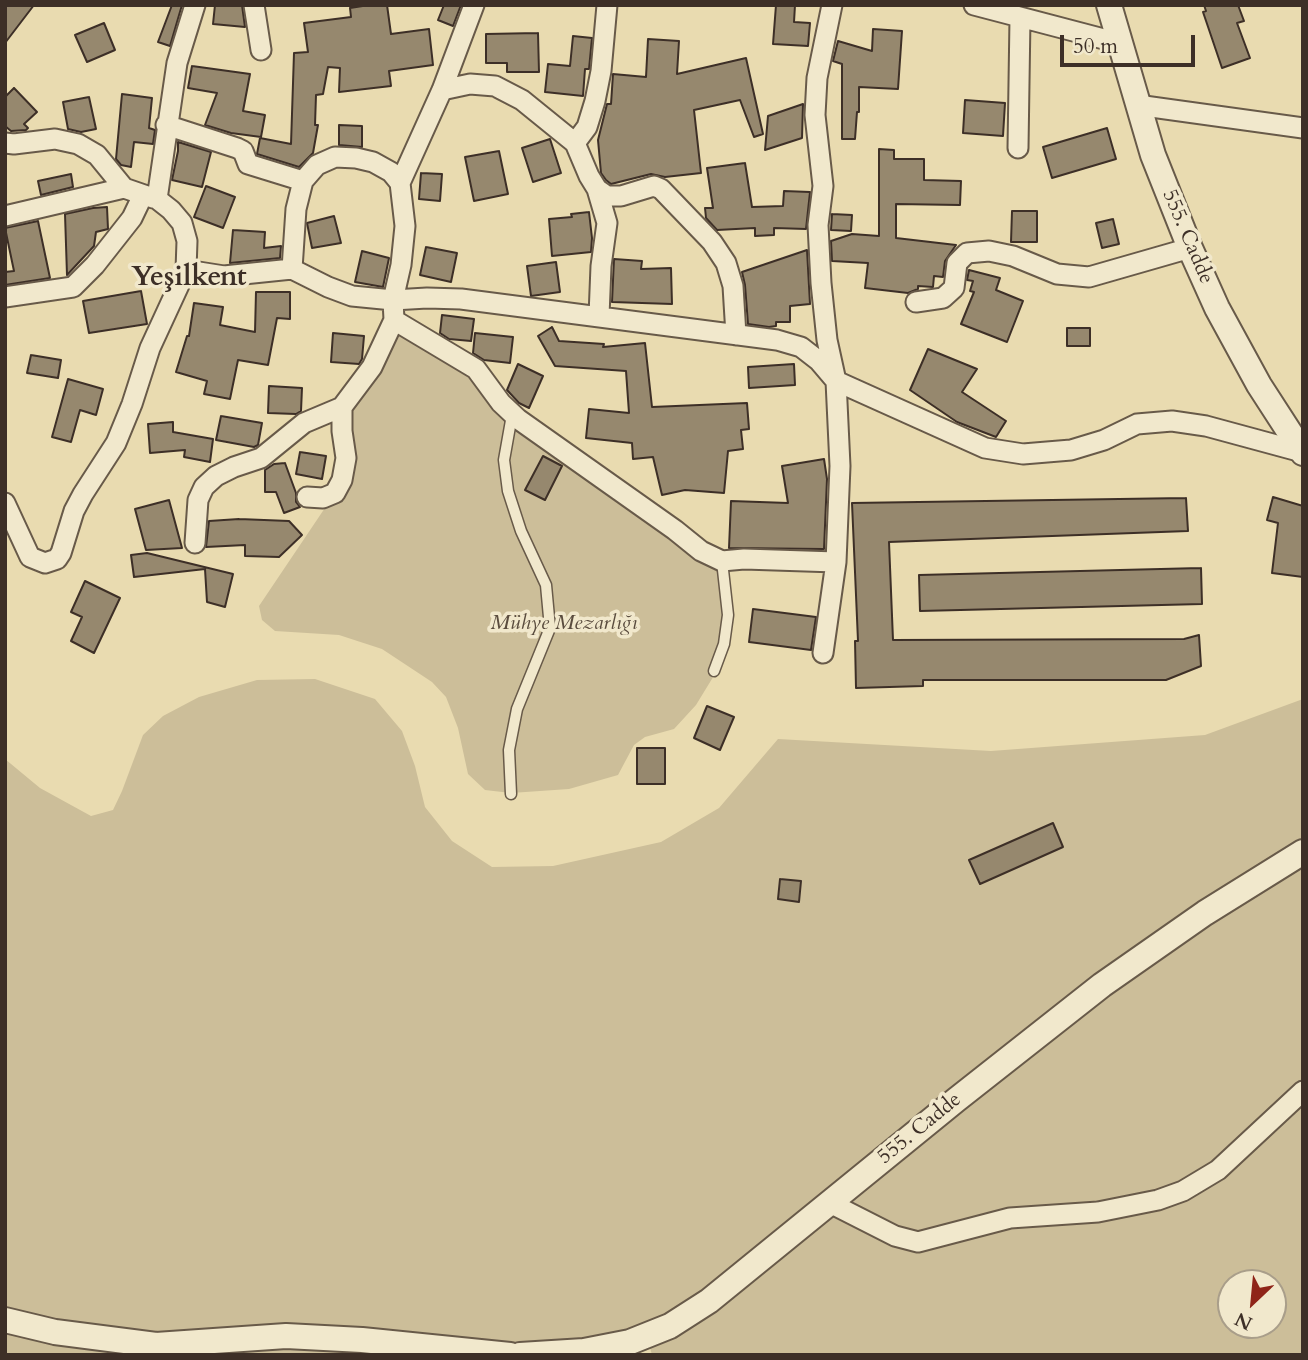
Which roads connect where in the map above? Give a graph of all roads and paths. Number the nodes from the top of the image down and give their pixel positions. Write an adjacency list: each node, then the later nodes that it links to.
1 (195, 5): 13 (street)
2 (254, 5): 10 (street)
3 (474, 5): 11 (street)
4 (607, 5): 16 (street)
5 (832, 5): 32 (street)
6 (974, 5): 8 (street)
7 (1109, 5): 9 (street, 555. Cadde)
8 (1020, 18): 9 (street); 17 (street)
9 (1119, 43): 12 (street, 555. Cadde)
10 (261, 50)
11 (442, 90): 16 (street); 19 (street)
12 (1137, 105): 14 (street); 24 (street, 555. Cadde)
13 (166, 125): 18 (street); 22 (street)
14 (1303, 128)
15 (5, 143): 20 (street)
16 (575, 143): 21 (street)
17 (1018, 148)
18 (303, 181): 19 (street); 25 (street)
19 (400, 183): 29 (street)
20 (124, 188): 22 (street); 23 (street)
21 (597, 189): 30 (street); 31 (street)
22 (150, 197): 26 (street); 27 (street)
23 (5, 215)
24 (1190, 248): 28 (street); 35 (street, 555. Cadde)
25 (292, 269): 26 (street); 29 (street)
26 (186, 270): 37 (street)
27 (5, 297)
28 (916, 302)
29 (393, 310): 30 (street); 33 (street); 34 (street)
30 (599, 316): 31 (street)
31 (736, 335): 32 (street)
32 (836, 381): 35 (street); 40 (street)
33 (342, 407): 36 (street); 38 (street)
34 (512, 413): 39 (street); 43 (lane)
35 (1303, 453)
36 (307, 497)
37 (5, 503)
38 (195, 542)
39 (722, 561): 40 (street); 42 (lane)
40 (836, 562): 41 (street)
41 (823, 653)
42 (714, 671)
43 (511, 794)
44 (1303, 852): 46 (street, 555. Cadde)
45 (1303, 1091): 46 (street)
46 (830, 1203): 49 (street, 555. Cadde)
47 (5, 1320): 48 (street)
48 (510, 1355)
49 (520, 1355)

